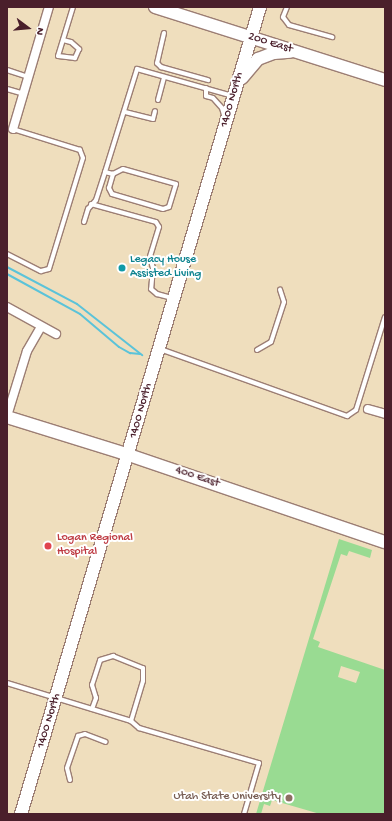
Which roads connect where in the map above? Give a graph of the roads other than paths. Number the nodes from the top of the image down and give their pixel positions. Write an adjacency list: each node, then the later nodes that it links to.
1 (49, 7): 12 (street)
2 (73, 7): 9 (lane)
3 (154, 7): 8 (main road, 200 East)
4 (260, 7): 8 (main road, 1400 North)
5 (286, 7): 7 (lane)
6 (164, 33): 14 (lane)
7 (332, 37)
8 (251, 38): 10 (main road, 200 East); 18 (main road, 1400 North)
9 (63, 40): 9 (lane)
10 (296, 52): 15 (main road, 200 East); 18 (main road)
11 (7, 70): 12 (lane)
12 (29, 77): 19 (street)
13 (164, 77): 16 (lane); 20 (lane); 22 (lane)
14 (208, 80)
15 (385, 80)
16 (206, 88): 18 (lane); 23 (lane)
17 (7, 89): 19 (lane)
18 (235, 92): 23 (main road, 1400 North)
19 (24, 94): 24 (street)
20 (158, 100)
21 (155, 111): 22 (lane)
22 (125, 112): 25 (lane)
23 (225, 124): 31 (main road, 1400 North)
24 (14, 130): 29 (lane)
25 (105, 172): 26 (lane); 27 (lane)
26 (113, 174): 26 (lane)
27 (91, 204): 28 (lane); 31 (lane)
28 (84, 222)
29 (7, 254)
30 (280, 290): 37 (lane)
31 (174, 299): 36 (main road, 1400 North)
32 (7, 307): 34 (street)
33 (385, 317): 36 (lane)
34 (41, 327): 35 (street); 40 (street)
35 (56, 334)
36 (159, 349): 41 (main road, 1400 North)
37 (257, 350)
38 (368, 408): 39 (street)
39 (385, 414)
40 (7, 417): 41 (main road, 400 East)
41 (129, 455): 42 (main road, 400 East); 44 (main road, 1400 North)
42 (385, 542)
43 (7, 683): 44 (lane)
44 (57, 697): 45 (lane); 49 (main road, 1400 North)
45 (92, 709): 46 (lane); 46 (lane)
46 (131, 721): 50 (lane)
47 (106, 742): 48 (lane)
48 (70, 780)
49 (22, 814)
50 (244, 814)

